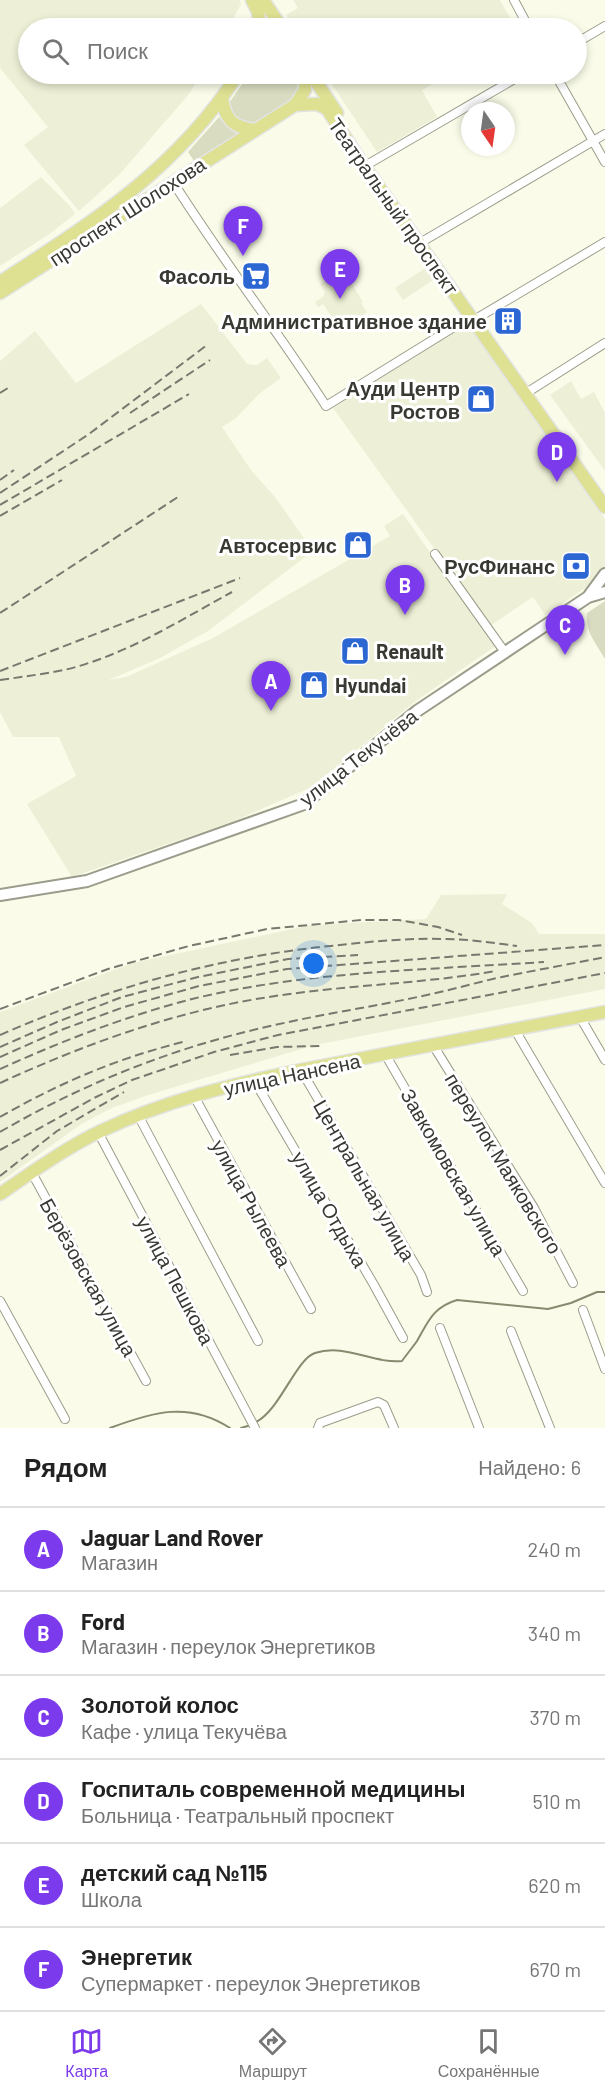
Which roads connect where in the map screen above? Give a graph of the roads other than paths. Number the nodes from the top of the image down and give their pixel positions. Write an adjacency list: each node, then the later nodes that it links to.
1 (252, 0): 4 (main road)
2 (262, 0): 5 (main road)
3 (514, 0): 6 (street)
4 (259, 18)
5 (275, 18)
6 (524, 18)
7 (605, 26): 8 (street)
8 (587, 37)
9 (231, 84): 14 (main road, проспект Шолохова)
10 (305, 84): 15 (main road)
11 (318, 84): 20 (main road, Театральный проспект)
12 (506, 84): 20 (street)
13 (561, 84): 18 (street)
14 (222, 99): 16 (main road); 24 (main road, проспект Шолохова)
15 (295, 105): 16 (main road, проспект Шолохова); 26 (main road, Театральный проспект)
16 (255, 130): 21 (main road, проспект Шолохова)
17 (605, 134): 18 (street)
18 (593, 141): 19 (street); 22 (street)
19 (605, 162)
20 (370, 163): 22 (main road, Театральный проспект)
21 (173, 182): 25 (main road, проспект Шолохова); 26 (street)
22 (426, 240): 26 (main road, Театральный проспект)
23 (605, 242): 26 (street)
24 (0, 282)
25 (0, 293)
26 (475, 317): 28 (main road, Театральный проспект); 30 (main road, Театральный проспект)
27 (605, 344): 28 (street)
28 (531, 390): 29 (main road, Театральный проспект)
29 (605, 494)
30 (605, 507)
31 (435, 554): 35 (street)
32 (605, 574): 34 (main road, улица Текучёва)
33 (605, 592): 34 (main road, улица Текучёва)
34 (588, 597): 35 (main road, улица Текучёва)
35 (504, 651): 36 (main road, улица Текучёва)
36 (0, 895)
37 (605, 1012): 38 (main road, улица Нансена)
38 (580, 1017): 39 (main road, улица Нансена); 42 (street)
39 (515, 1030): 40 (main road, улица Нансена); 49 (street)
40 (433, 1044): 41 (main road, улица Нансена); 51 (street, переулок Маяковского)
41 (385, 1054): 43 (main road, улица Нансена); 52 (street, Завкомовская улица)
42 (605, 1060)
43 (301, 1070): 44 (main road, улица Нансена); 53 (street, Центральная улица)
44 (254, 1080): 45 (main road, улица Нансена); 59 (street, улица Отдыха)
45 (194, 1096): 46 (main road, улица Нансена); 55 (street, улица Рылеева)
46 (138, 1115): 47 (main road, улица Нансена); 60 (street)
47 (98, 1132): 48 (main road, улица Нансена); 65 (street, улица Пешкова)
48 (32, 1173): 50 (main road, улица Нансена); 62 (street, Берёзовская улица)
49 (605, 1183)
50 (0, 1194)
51 (573, 1283)
52 (523, 1291)
53 (427, 1292)
54 (0, 1301): 63 (street)
55 (311, 1310)
56 (583, 1310): 61 (street)
57 (440, 1328): 67 (street)
58 (511, 1331): 68 (street)
59 (403, 1338)
60 (258, 1341)
61 (605, 1369)
62 (146, 1381)
63 (65, 1419)
64 (318, 1427): 66 (street)
65 (255, 1428)
66 (394, 1428)
67 (479, 1428)
68 (550, 1428)

